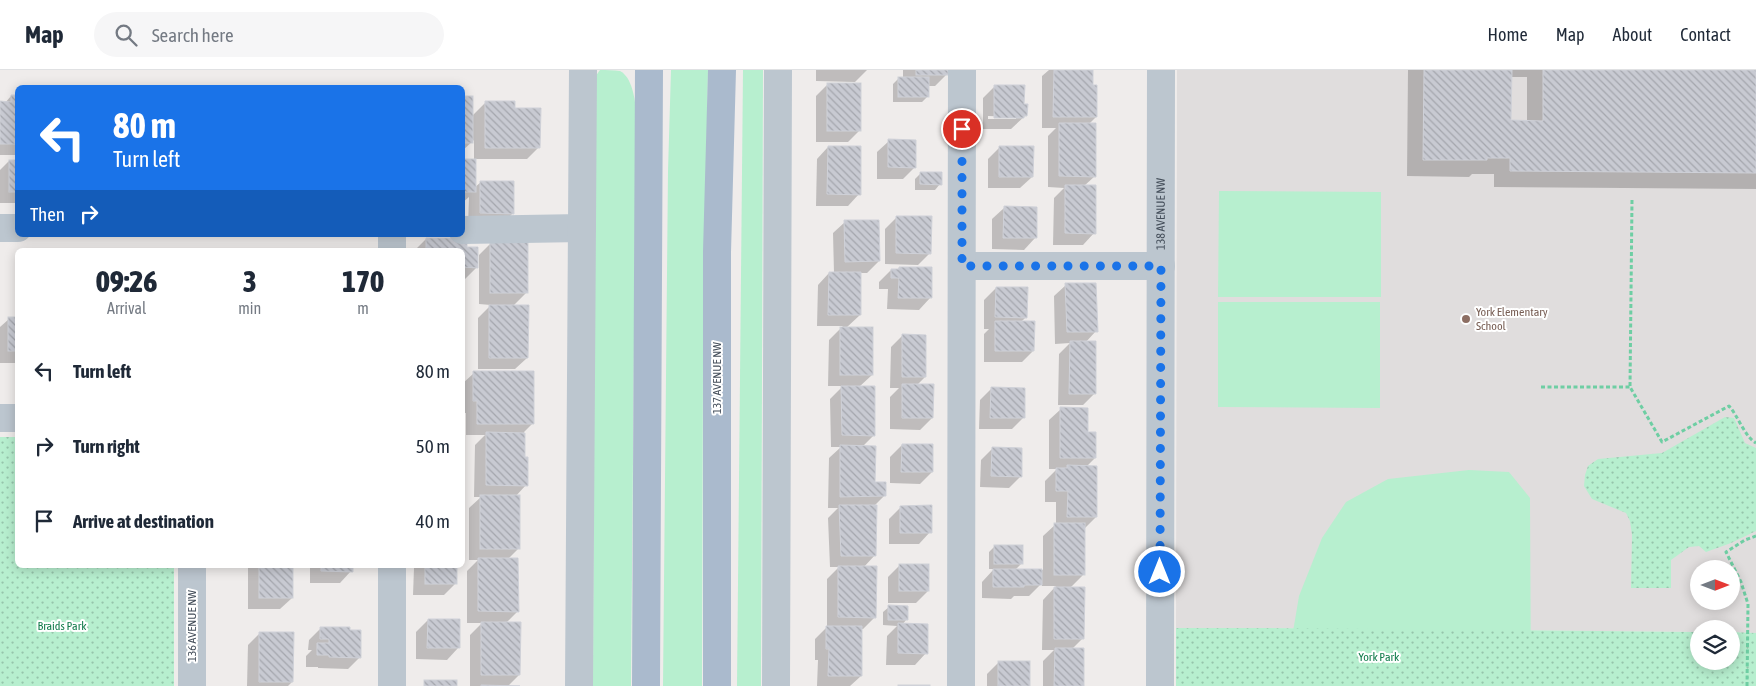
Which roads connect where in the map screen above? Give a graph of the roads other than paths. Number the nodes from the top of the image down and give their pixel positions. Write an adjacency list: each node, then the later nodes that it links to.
1 (583, 70): 9 (street)
2 (649, 70): 20 (main road)
3 (722, 70): 21 (main road, 137 AVENUE NW)
4 (778, 70): 22 (street)
5 (962, 70): 11 (street)
6 (1161, 70): 12 (street, 138 AVENUE NW)
7 (0, 228): 8 (street)
8 (15, 228)
9 (582, 228): 10 (street); 19 (street)
10 (465, 230)
11 (962, 266): 12 (street); 23 (street)
12 (1161, 266): 24 (street, 138 AVENUE NW)
13 (0, 418): 14 (street)
14 (15, 418)
15 (192, 568): 17 (street, 136 AVENUE NW)
16 (392, 568): 18 (street)
17 (192, 686)
18 (392, 686)
19 (579, 686)
20 (646, 686)
21 (717, 686)
22 (776, 686)
23 (961, 686)
24 (1160, 686)

